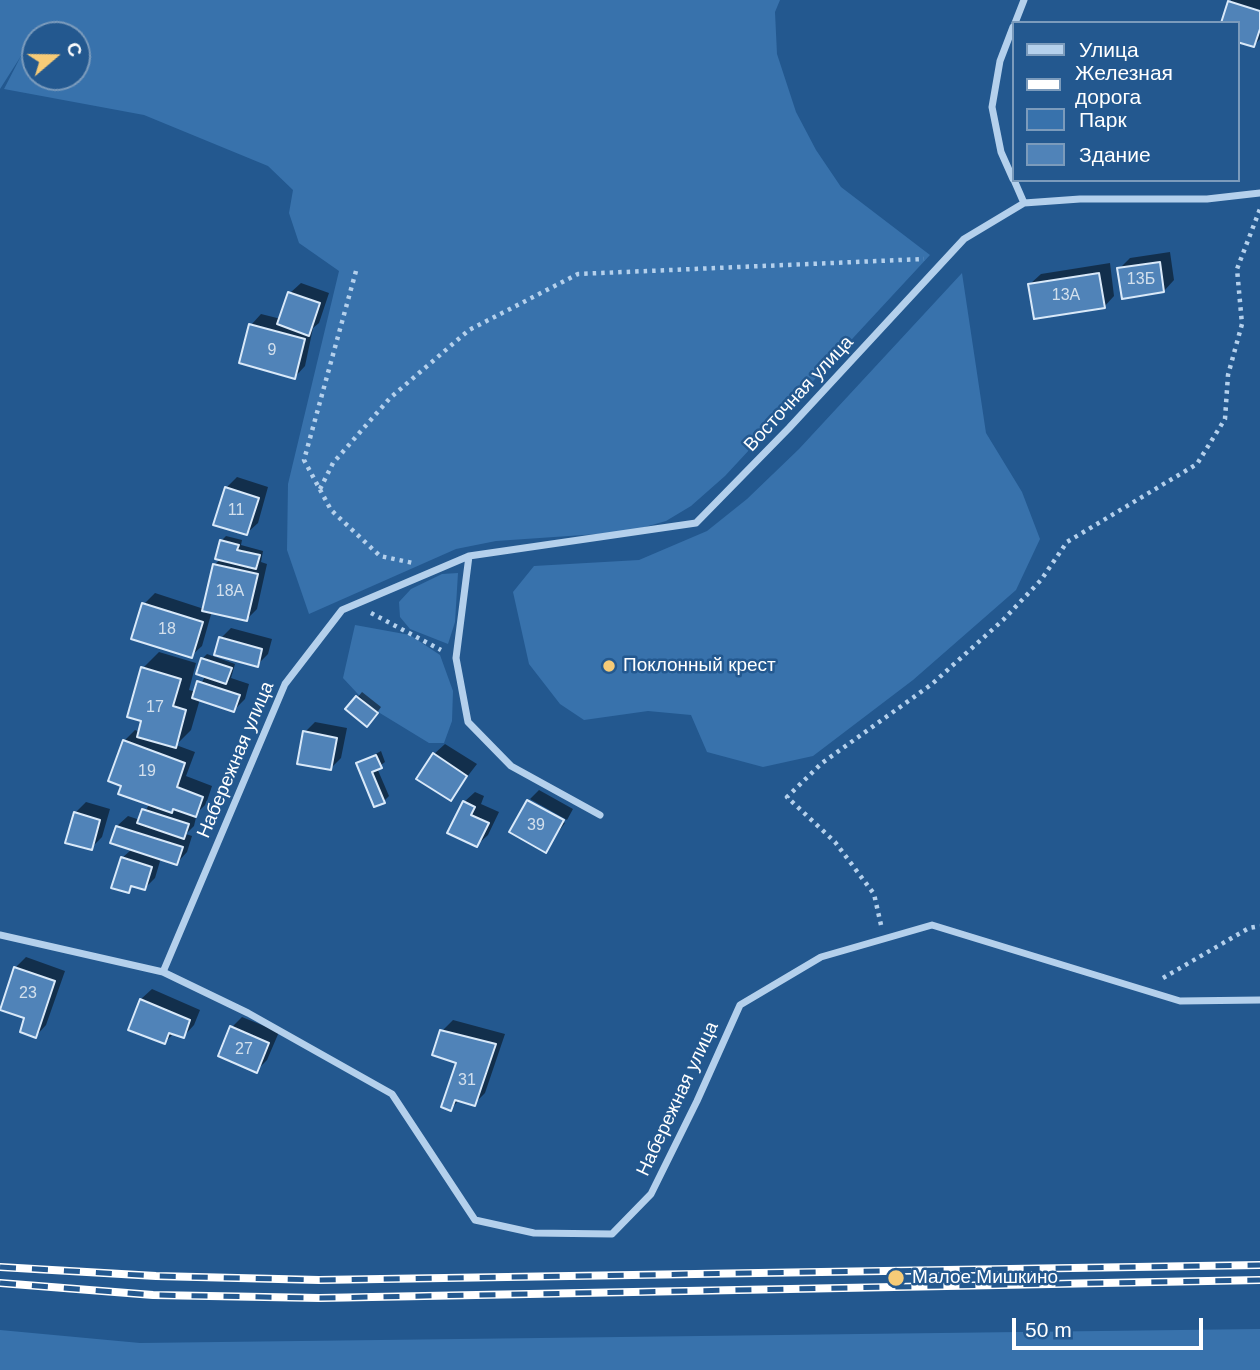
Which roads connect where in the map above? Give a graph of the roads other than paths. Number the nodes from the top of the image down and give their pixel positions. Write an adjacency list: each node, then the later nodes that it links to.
1 (1024, 0): 2 (street)
2 (1016, 21)
3 (1012, 30): 4 (street)
4 (1012, 176)
5 (1015, 182): 7 (street)
6 (1260, 193): 7 (street, Восточная улица)
7 (1024, 203): 8 (street, Восточная улица)
8 (469, 556): 9 (street, Восточная улица); 10 (street)
9 (342, 610): 12 (street, Набережная улица)
10 (600, 815)
11 (0, 934): 12 (street, Набережная улица)
12 (163, 972): 13 (street, Набережная улица)
13 (1260, 1000)

